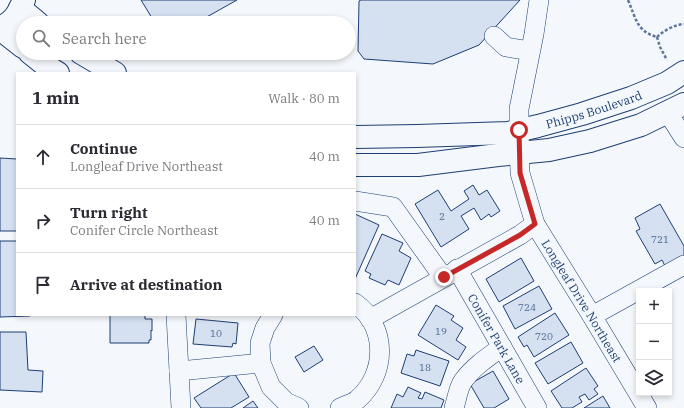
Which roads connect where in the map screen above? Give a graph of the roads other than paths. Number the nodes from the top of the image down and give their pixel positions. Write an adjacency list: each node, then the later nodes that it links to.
1 (539, 0): 7 (street, Longleaf Drive Northeast)
2 (22, 4): 3 (main road); 4 (main road)
3 (32, 16)
4 (0, 29): 6 (main road)
5 (494, 36): 7 (street)
6 (16, 42)
7 (530, 51): 14 (street, Longleaf Drive Northeast)
8 (39, 60): 11 (main road)
9 (93, 60): 12 (main road)
10 (676, 66): 14 (main road, Phipps Boulevard)
11 (56, 72)
12 (113, 72)
13 (676, 108): 16 (street); 17 (main road)
14 (519, 130): 15 (main road, Phipps Boulevard); 17 (street, Longleaf Drive Northeast)
15 (356, 137)
16 (684, 138)
17 (519, 153): 18 (main road); 20 (street, Longleaf Drive Northeast)
18 (356, 165)
19 (356, 201): 22 (street, Conifer Park Lane)
20 (535, 224): 22 (street); 26 (street, Longleaf Drive Northeast)
21 (684, 265): 26 (street)
22 (450, 273): 27 (street); 28 (street, Conifer Park Lane)
23 (356, 304): 27 (street)
24 (176, 316): 30 (street)
25 (272, 316): 29 (street)
26 (592, 316): 36 (street, Longleaf Drive Northeast)
27 (370, 319): 33 (street)
28 (502, 347): 34 (street); 35 (street, Conifer Park Lane)
29 (261, 363): 30 (street); 32 (street)
30 (179, 371): 31 (street)
31 (181, 408)
32 (299, 408)
33 (340, 408)
34 (454, 408)
35 (537, 408)
36 (646, 408)

